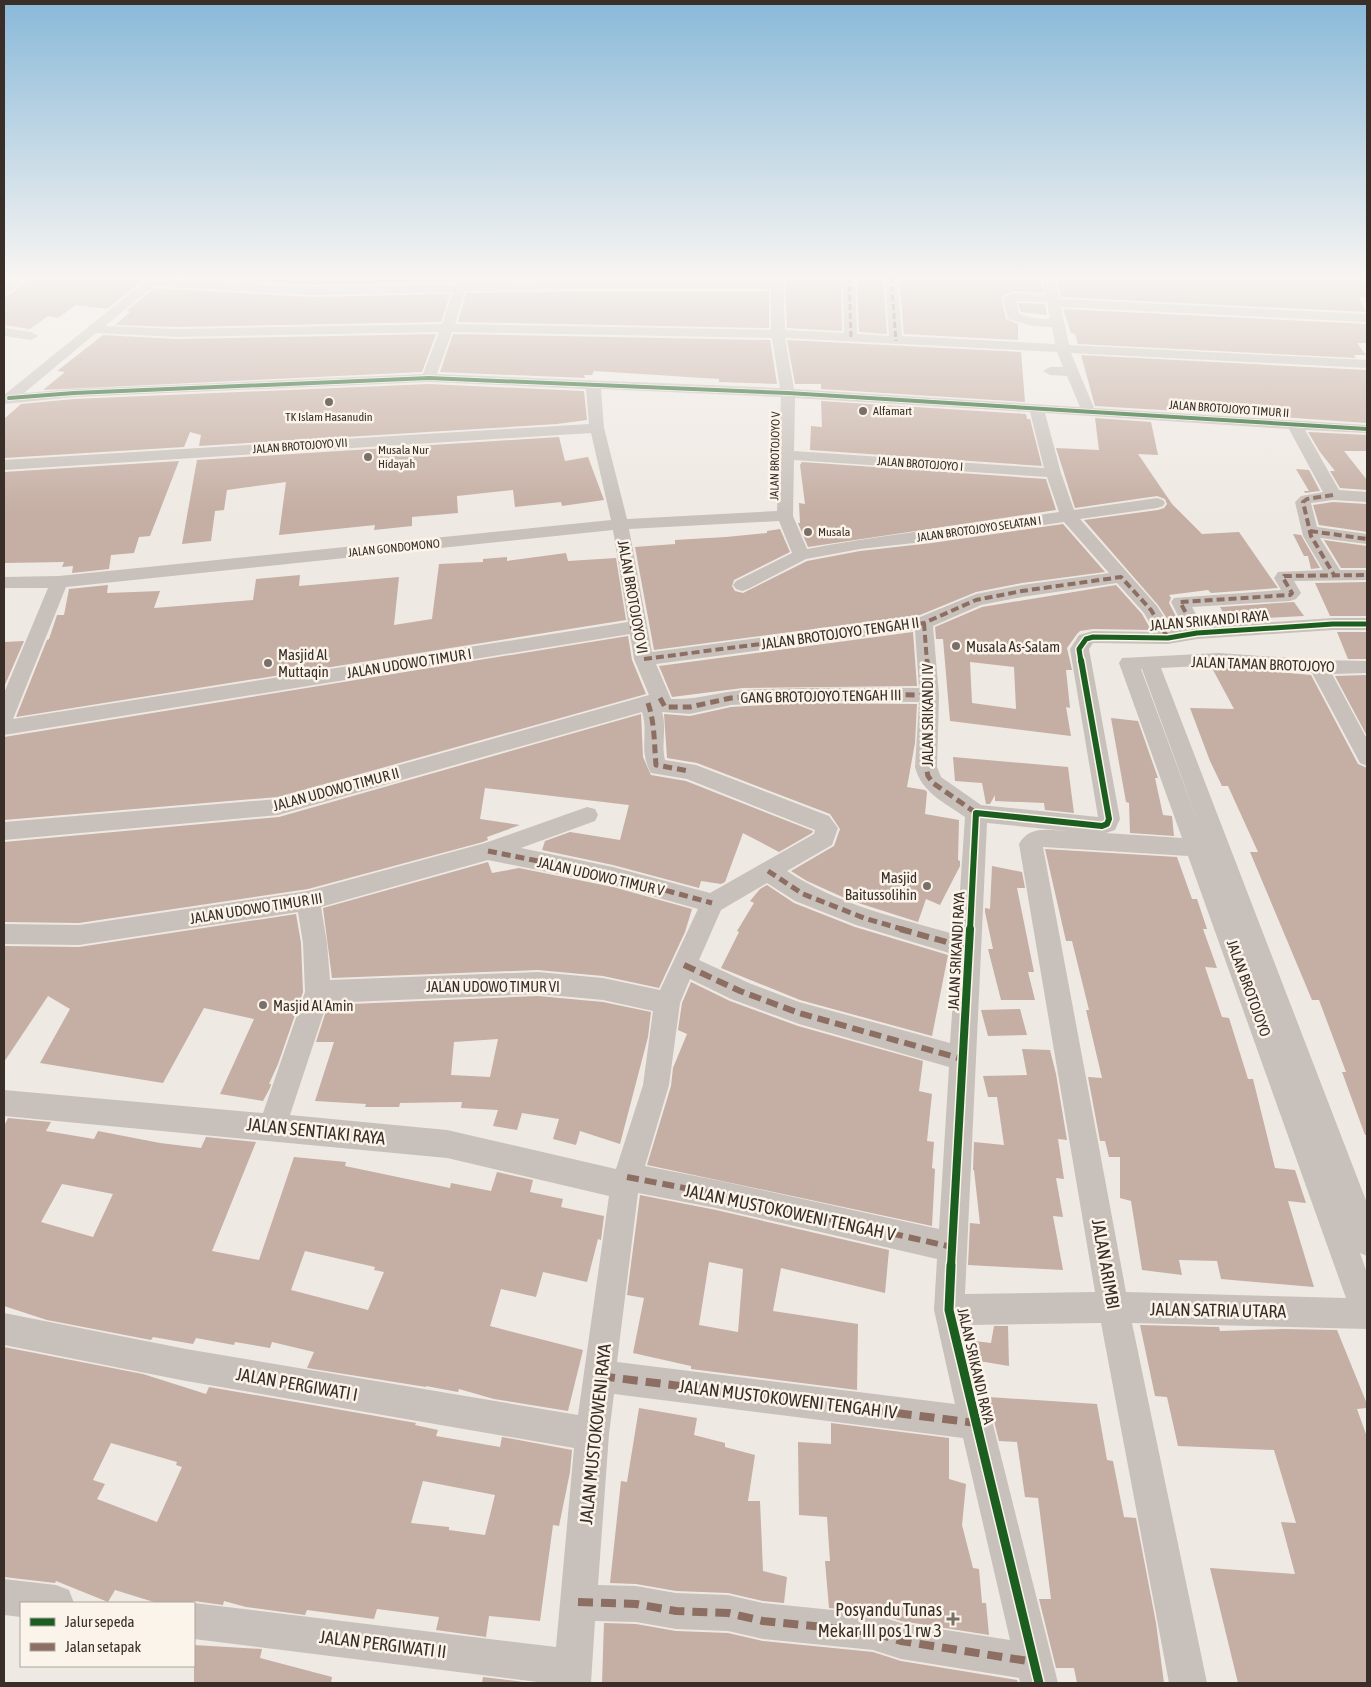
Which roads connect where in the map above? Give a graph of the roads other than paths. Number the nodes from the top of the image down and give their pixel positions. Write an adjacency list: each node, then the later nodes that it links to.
1 (62, 356): 12 (street)
2 (437, 356): 9 (street)
3 (782, 356): 11 (street, JALAN BROTOJOYO V)
4 (1065, 356): 8 (street)
5 (1187, 356): 6 (street)
6 (1367, 364)
7 (1050, 372): 8 (street)
8 (1072, 372): 14 (street)
9 (429, 378): 10 (street); 12 (street)
10 (593, 384): 11 (street, JALAN BROTOJOYO TIMUR II); 16 (street)
11 (788, 393): 13 (street, JALAN BROTOJOYO TIMUR II); 18 (street, JALAN BROTOJOYO V)
12 (6, 400)
13 (1037, 410): 14 (street, JALAN BROTOJOYO TIMUR II); 20 (street)
14 (1089, 412): 15 (street, JALAN BROTOJOYO TIMUR II)
15 (1294, 424): 17 (street, JALAN BROTOJOYO TIMUR II); 21 (street)
16 (597, 428): 19 (street, JALAN BROTOJOYO VII); 26 (street)
17 (1367, 429)
18 (787, 455): 20 (street, JALAN BROTOJOYO I); 24 (street, JALAN BROTOJOYO V)
19 (4, 464)
20 (1054, 473): 25 (street)
21 (1333, 495): 22 (street); 27 (street)
22 (1367, 497)
23 (1157, 503): 25 (street, JALAN BROTOJOYO SELATAN I)
24 (785, 516): 26 (street, JALAN GONDOMONO); 29 (street)
25 (1068, 516): 29 (street, JALAN BROTOJOYO SELATAN I); 32 (street)
26 (620, 524): 34 (street, JALAN GONDOMONO); 38 (street, JALAN BROTOJOYO VI)
27 (1310, 531): 28 (street); 30 (street)
28 (1367, 539)
29 (801, 554): 35 (street, JALAN BROTOJOYO SELATAN I)
30 (1334, 575): 31 (street); 39 (street)
31 (1367, 575)
32 (1121, 577): 36 (street, JALAN BROTOJOYO TENGAH II); 40 (street)
33 (4, 582): 34 (street, JALAN GONDOMONO)
34 (58, 582): 47 (street)
35 (742, 585)
36 (924, 623): 41 (street, JALAN BROTOJOYO TENGAH II); 45 (street, JALAN SRIKANDI IV)
37 (1367, 624): 39 (street, JALAN SRIKANDI RAYA)
38 (637, 627): 41 (street, JALAN BROTOJOYO VI); 48 (street, JALAN UDOWO TIMUR I)
39 (1197, 633): 40 (street, JALAN SRIKANDI RAYA)
40 (1168, 638): 50 (street, JALAN SRIKANDI RAYA)
41 (644, 659): 46 (street, JALAN BROTOJOYO VI)
42 (1139, 663): 44 (street, JALAN TAMAN BROTOJOYO); 53 (street, JALAN BROTOJOYO); 67 (street, JALAN BROTOJOYO)
43 (1367, 666): 44 (street, JALAN TAMAN BROTOJOYO)
44 (1319, 667): 49 (street)
45 (929, 696): 46 (street, GANG BROTOJOYO TENGAH III); 50 (street, JALAN SRIKANDI IV)
46 (654, 700): 52 (street, JALAN UDOWO TIMUR II); 55 (street, JALAN BROTOJOYO VI)
47 (4, 718)
48 (4, 728)
49 (1367, 758)
50 (976, 813): 59 (street, JALAN SRIKANDI RAYA)
51 (587, 815): 54 (street, JALAN UDOWO TIMUR III)
52 (4, 831)
53 (1197, 848): 69 (street, JALAN ARIMBI); 71 (street, JALAN BROTOJOYO)
54 (488, 851): 56 (street, JALAN UDOWO TIMUR III); 57 (street, JALAN UDOWO TIMUR V)
55 (768, 871): 57 (street); 59 (street)
56 (308, 902): 58 (street, JALAN UDOWO TIMUR III); 61 (street)
57 (712, 904): 60 (street, JALAN MUSTOKOWENI RAYA)
58 (4, 934)
59 (968, 948): 63 (street, JALAN SRIKANDI RAYA)
60 (684, 965): 62 (street, JALAN MUSTOKOWENI RAYA); 63 (street)
61 (318, 992): 62 (street, JALAN UDOWO TIMUR VI); 65 (street)
62 (667, 1003): 66 (street, JALAN MUSTOKOWENI RAYA)
63 (962, 1059): 68 (street, JALAN SRIKANDI RAYA)
64 (4, 1103): 65 (street, JALAN SENTIAKI RAYA)
65 (272, 1127): 66 (street, JALAN SENTIAKI RAYA)
66 (626, 1181): 68 (street, JALAN MUSTOKOWENI TENGAH V); 73 (street, JALAN MUSTOKOWENI RAYA)
67 (1367, 1241)
68 (952, 1247): 70 (street, JALAN SRIKANDI RAYA)
69 (1113, 1307): 70 (street, JALAN SATRIA UTARA); 71 (street, JALAN SATRIA UTARA); 82 (street, JALAN ARIMBI)
70 (949, 1310): 74 (street, JALAN SRIKANDI RAYA)
71 (1367, 1314)
72 (4, 1329): 75 (street, JALAN PERGIWATI I)
73 (600, 1376): 74 (street, JALAN MUSTOKOWENI TENGAH IV); 75 (street, JALAN MUSTOKOWENI RAYA)
74 (976, 1423): 80 (street, JALAN SRIKANDI RAYA)
75 (592, 1434): 78 (street, JALAN MUSTOKOWENI RAYA)
76 (4, 1597): 77 (street)
77 (47, 1602)
78 (578, 1602): 80 (street); 81 (street, JALAN MUSTOKOWENI RAYA)
79 (195, 1621): 81 (street, JALAN PERGIWATI II)
80 (1037, 1673)
81 (572, 1676)
82 (1188, 1683)

